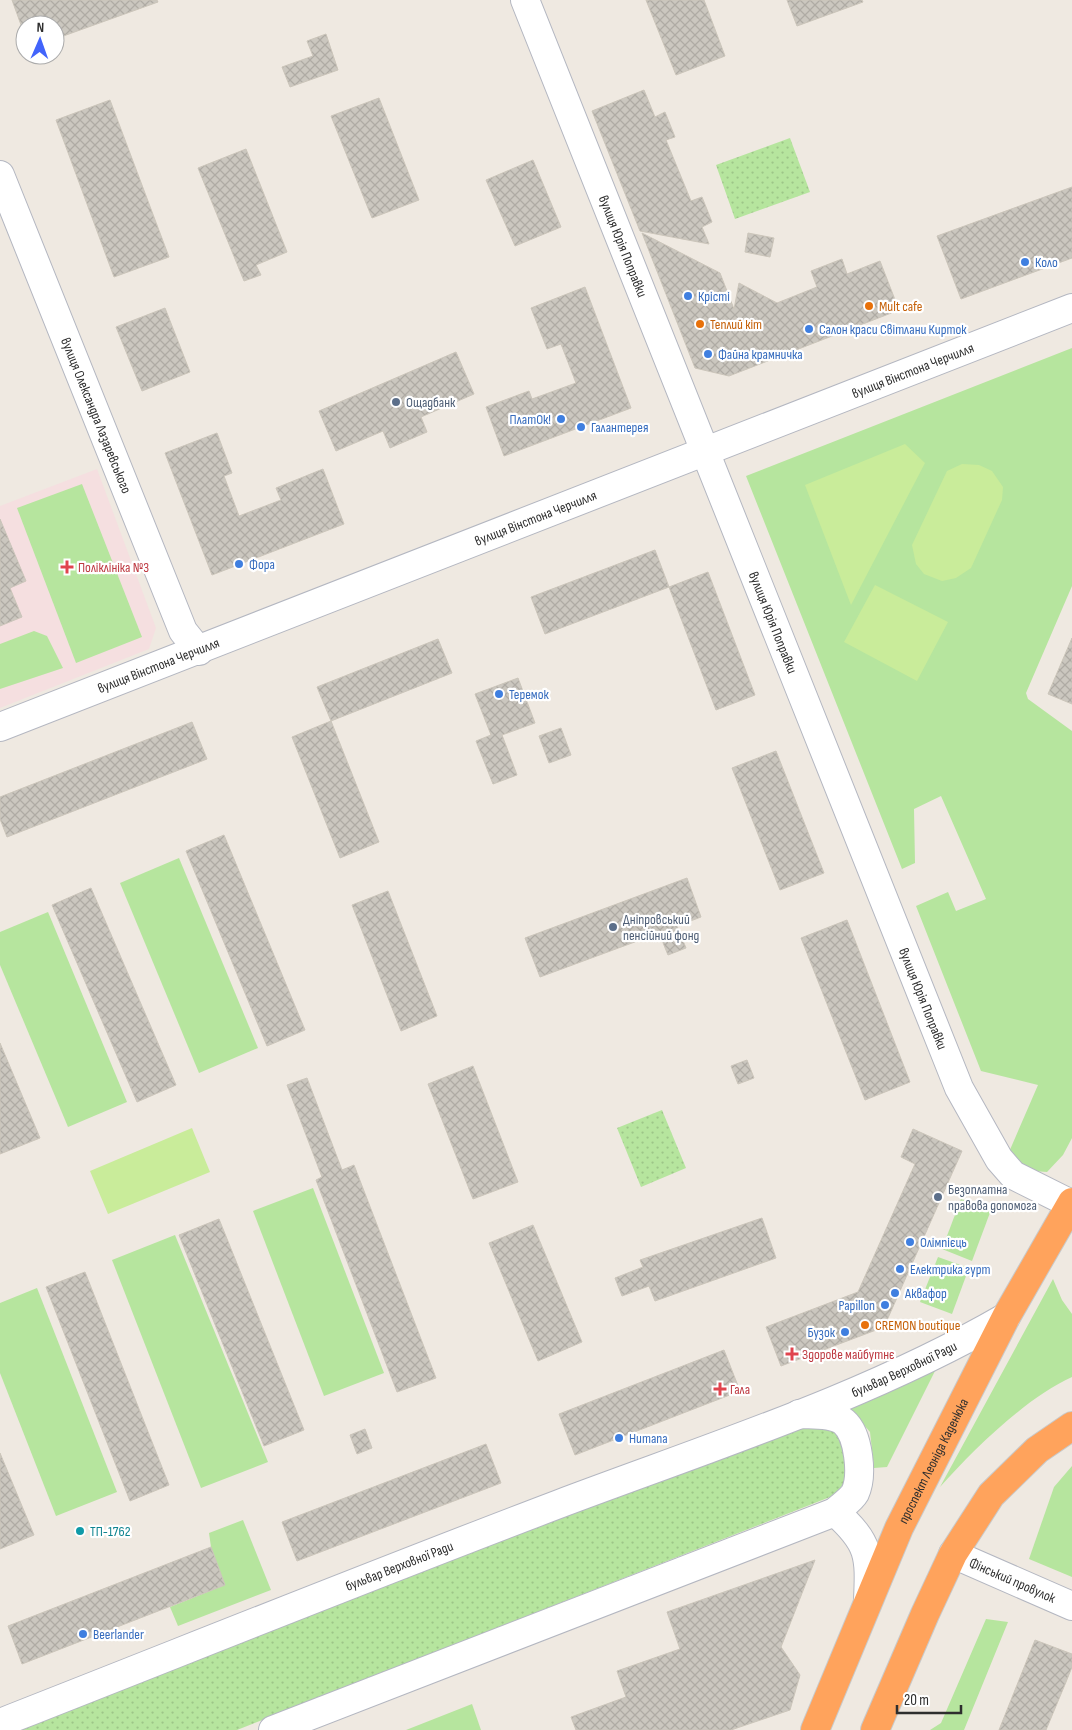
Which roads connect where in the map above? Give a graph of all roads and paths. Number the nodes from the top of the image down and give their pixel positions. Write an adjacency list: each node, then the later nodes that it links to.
1 (525, 0): 4 (street, вулиця Юрія Поправки)
2 (0, 175): 5 (street, вулиця Олександра Лазаревського)
3 (1072, 308): 4 (street, вулиця Вінстона Черчилля)
4 (706, 452): 5 (street, вулиця Вінстона Черчилля); 7 (street, вулиця Юрія Поправки)
5 (200, 650): 6 (street, вулиця Вінстона Черчилля)
6 (0, 727)
7 (1071, 1203): 8 (highway, проспект Леоніда Каденюка)
8 (1006, 1317): 9 (street, бульвар Верховної Ради); 13 (highway, проспект Леоніда Каденюка)
9 (799, 1414): 11 (street, бульвар Верховної Ради); 15 (street, бульвар Верховної Ради)
10 (1072, 1426): 12 (highway)
11 (835, 1512): 13 (street); 16 (street, бульвар Верховної Ради)
12 (953, 1554): 14 (street, Фінський провулок); 18 (highway)
13 (868, 1600): 17 (highway, проспект Леоніда Каденюка)
14 (1072, 1606)
15 (0, 1723)
16 (273, 1730)
17 (815, 1730)
18 (875, 1730)

